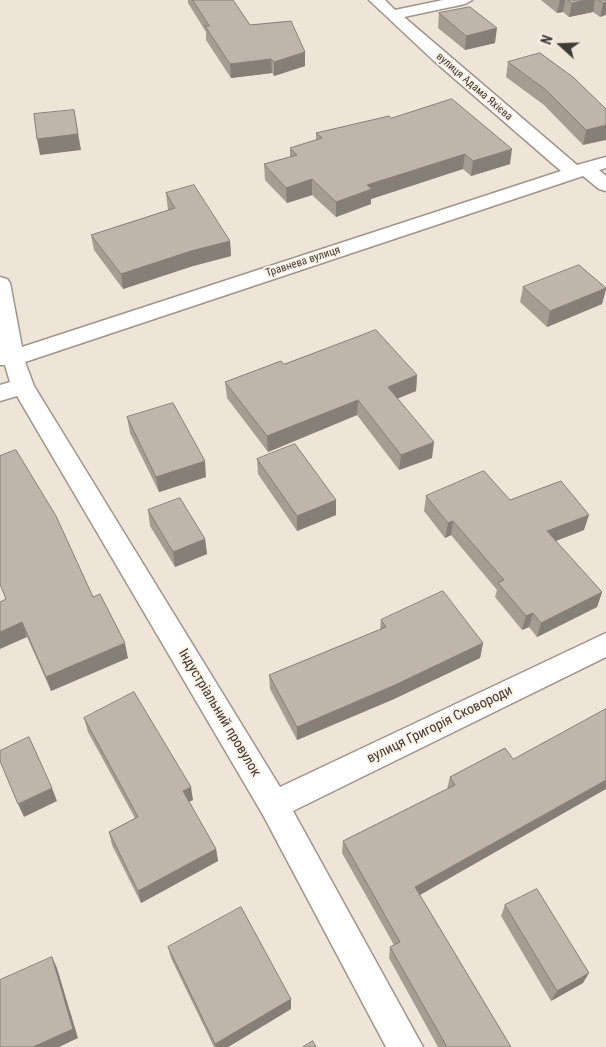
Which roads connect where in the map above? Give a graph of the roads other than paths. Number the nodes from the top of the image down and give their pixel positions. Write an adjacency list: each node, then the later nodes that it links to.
1 (376, 0): 3 (street, вулиця Адама Яхієва)
2 (465, 0): 3 (street)
3 (391, 15): 5 (street, вулиця Адама Яхієва)
4 (606, 162): 5 (street, Травнева вулиця)
5 (580, 171): 6 (street, вулиця Адама Яхієва); 8 (street, Травнева вулиця)
6 (606, 185)
7 (0, 284): 8 (street, Індустріальний провулок)
8 (7, 358): 9 (street, Індустріальний провулок)
9 (11, 389): 11 (street, Індустріальний провулок)
10 (606, 644): 11 (street, вулиця Григорія Сковороди)
11 (274, 805): 12 (street, Індустріальний провулок)
12 (405, 1047)

